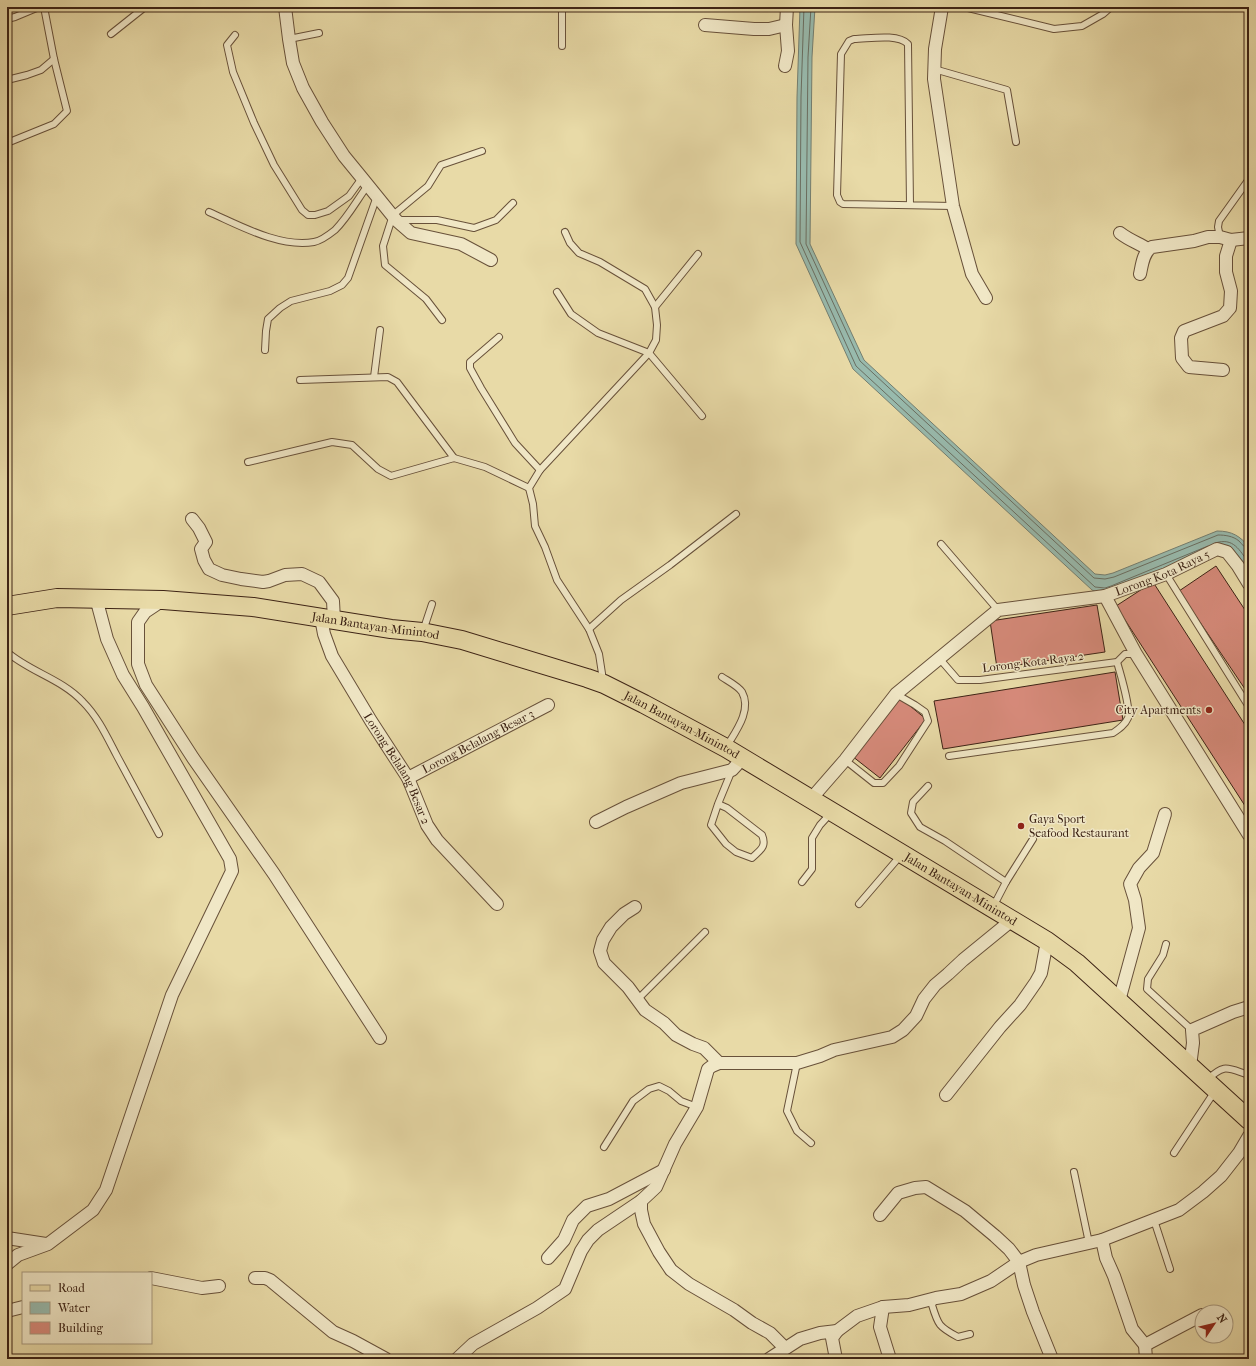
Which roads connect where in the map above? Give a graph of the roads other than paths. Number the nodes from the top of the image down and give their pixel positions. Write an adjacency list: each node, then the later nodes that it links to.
1 (39, 7): 10 (lane)
2 (44, 7): 18 (lane)
3 (145, 7): 14 (lane)
4 (286, 7): 16 (street)
5 (562, 7): 17 (lane)
6 (787, 7): 12 (street)
7 (942, 7): 20 (street)
8 (964, 7): 9 (lane)
9 (1111, 7)
10 (7, 19)
11 (705, 25): 12 (street)
12 (786, 25): 19 (street)
13 (319, 33): 16 (lane)
14 (110, 34)
15 (235, 35): 26 (lane)
16 (289, 39): 26 (street)
17 (562, 46)
18 (54, 59): 21 (lane); 23 (lane)
19 (785, 66)
20 (934, 69): 22 (lane); 30 (street)
21 (7, 80)
22 (1016, 142)
23 (7, 143)
24 (482, 151): 32 (lane)
25 (1249, 179): 36 (lane)
26 (365, 181): 27 (street); 31 (lane)
27 (376, 196): 32 (street); 47 (lane)
28 (513, 203): 32 (lane)
29 (910, 205): 29 (lane); 30 (lane)
30 (954, 206): 42 (street)
31 (209, 212)
32 (394, 217): 39 (street); 44 (lane)
33 (565, 232): 43 (lane)
34 (1120, 234): 37 (street)
35 (1249, 238): 36 (street)
36 (1225, 239): 37 (street); 49 (street)
37 (1148, 250): 40 (street)
38 (698, 254): 43 (lane)
39 (491, 260)
40 (1140, 274)
41 (558, 292): 48 (lane)
42 (986, 298)
43 (655, 307): 48 (lane)
44 (442, 320)
45 (380, 330): 50 (lane)
46 (499, 337): 55 (lane)
47 (265, 350)
48 (649, 353): 52 (lane); 55 (lane)
49 (1223, 370)
50 (374, 377): 51 (lane); 53 (lane)
51 (300, 380)
52 (702, 416)
53 (454, 458): 54 (lane); 56 (lane)
54 (248, 462)
55 (540, 470): 56 (lane)
56 (528, 488): 69 (lane)
57 (736, 514): 69 (lane)
58 (192, 519): 68 (street, Lorong Belalang Besar 2)
59 (941, 544): 67 (lane)
60 (1166, 574): 61 (street, Lorong Kota Raya 5); 62 (street, Lorong Kota Raya 5); 79 (lane)
61 (1249, 584)
62 (1105, 596): 67 (street, Lorong Kota Raya 5); 72 (street)
63 (96, 598): 64 (main road, Jalan Bantayan-Minintod); 66 (main road, Jalan Bantayan-Minintod); 130 (street)
64 (163, 600): 68 (main road, Jalan Bantayan-Minintod); 109 (street)
65 (432, 604): 70 (lane)
66 (7, 606)
67 (998, 610): 73 (street)
68 (328, 619): 70 (main road, Jalan Bantayan-Minintod); 84 (street, Lorong Belalang Besar 2)
69 (589, 629): 76 (lane)
70 (422, 632): 76 (main road, Jalan Bantayan-Minintod)
71 (7, 652): 91 (lane)
72 (1136, 654): 74 (lane, Lorong Kota Raya 2); 92 (street)
73 (938, 658): 74 (lane, Lorong Kota Raya 2); 77 (street)
74 (1117, 662): 81 (lane)
75 (722, 677): 80 (lane)
76 (604, 684): 80 (main road, Jalan Bantayan-Minintod)
77 (896, 694): 82 (street); 82 (lane)
78 (548, 705): 84 (street, Lorong Belalang Besar 3)
79 (1249, 707)
80 (726, 748): 83 (main road, Jalan Bantayan-Minintod)
81 (949, 756)
82 (845, 760): 86 (street)
83 (737, 764): 86 (main road, Jalan Bantayan-Minintod); 87 (lane); 90 (street)
84 (408, 778): 97 (street, Lorong Belalang Besar 2)
85 (928, 786): 96 (lane)
86 (811, 799): 88 (main road, Jalan Bantayan-Minintod)
87 (718, 804): 87 (lane)
88 (832, 812): 94 (main road, Jalan Bantayan-Minintod); 95 (lane)
89 (1164, 814): 106 (street)
90 (596, 822)
91 (159, 834)
92 (1249, 835)
93 (1033, 839): 96 (lane)
94 (902, 854): 98 (lane); 100 (main road, Jalan Bantayan-Minintod)
95 (802, 882)
96 (1006, 882): 100 (lane)
97 (497, 904)
98 (859, 904)
99 (635, 907): 105 (street)
100 (992, 908): 101 (main road, Jalan Bantayan-Minintod)
101 (1012, 920): 103 (main road, Jalan Bantayan-Minintod); 111 (street)
102 (705, 932): 105 (lane)
103 (1047, 941): 106 (main road, Jalan Bantayan-Minintod); 115 (street)
104 (1166, 944): 108 (lane)
105 (637, 1000): 110 (street)
106 (1118, 1001): 112 (main road, Jalan Bantayan-Minintod)
107 (1249, 1008): 108 (street)
108 (1192, 1030): 112 (street)
109 (380, 1038)
110 (719, 1063): 111 (street); 116 (street)
111 (797, 1063): 119 (lane)
112 (1190, 1066): 114 (main road, Jalan Bantayan-Minintod)
113 (1249, 1075): 114 (lane)
114 (1211, 1085): 117 (main road, Jalan Bantayan-Minintod); 121 (lane)
115 (946, 1095)
116 (697, 1107): 120 (lane); 122 (street)
117 (1249, 1120)
118 (1249, 1136): 126 (street)
119 (811, 1143)
120 (604, 1147)
121 (1174, 1153)
122 (664, 1170): 124 (street); 131 (street)
123 (1074, 1172): 129 (lane)
124 (641, 1202): 146 (street); 148 (street)
125 (880, 1214): 132 (street)
126 (1154, 1220): 128 (street); 134 (lane)
127 (7, 1238): 130 (street)
128 (1102, 1240): 129 (street); 145 (street)
129 (1089, 1243): 132 (street)
130 (48, 1244): 133 (street)
131 (548, 1258)
132 (1019, 1262): 138 (street); 152 (street)
133 (7, 1264)
134 (1170, 1269)
135 (152, 1278): 137 (street)
136 (255, 1278): 147 (street)
137 (219, 1286)
138 (936, 1298): 140 (street); 144 (lane)
139 (22, 1307): 141 (street)
140 (883, 1307): 143 (street); 151 (street)
141 (7, 1309)
142 (1194, 1319): 145 (street)
143 (838, 1331): 146 (street); 150 (street)
144 (970, 1334)
145 (1145, 1344): 153 (street)
146 (785, 1348): 149 (street)
147 (386, 1359)
148 (457, 1359)
149 (769, 1359)
150 (836, 1359)
151 (890, 1359)
152 (1052, 1359)
153 (1146, 1359)

